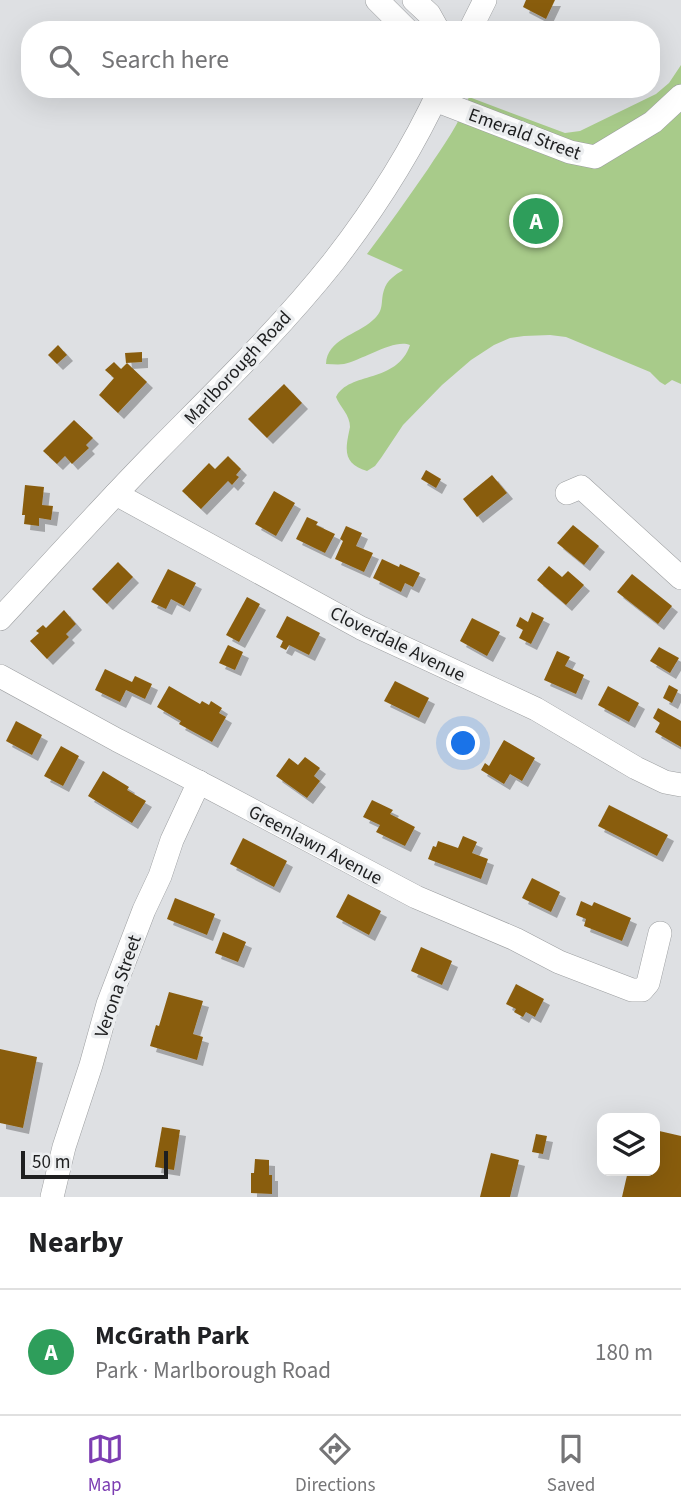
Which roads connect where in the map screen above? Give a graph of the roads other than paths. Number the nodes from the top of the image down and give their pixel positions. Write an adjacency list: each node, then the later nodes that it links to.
1 (377, 0): 4 (street)
2 (414, 0): 5 (street)
3 (485, 0): 6 (street)
4 (398, 21)
5 (433, 21)
6 (474, 21)
7 (681, 96): 9 (street, Emerald Street)
8 (436, 98): 11 (street, Marlborough Road)
9 (447, 98)
10 (574, 490): 12 (street)
11 (116, 494): 13 (street, Marlborough Road); 16 (street, Cloverdale Avenue)
12 (681, 578)
13 (0, 619)
14 (0, 676): 15 (street, Greenlawn Avenue)
15 (199, 782): 17 (street, Greenlawn Avenue); 18 (street, Verona Street)
16 (681, 785)
17 (660, 933)
18 (52, 1197)

